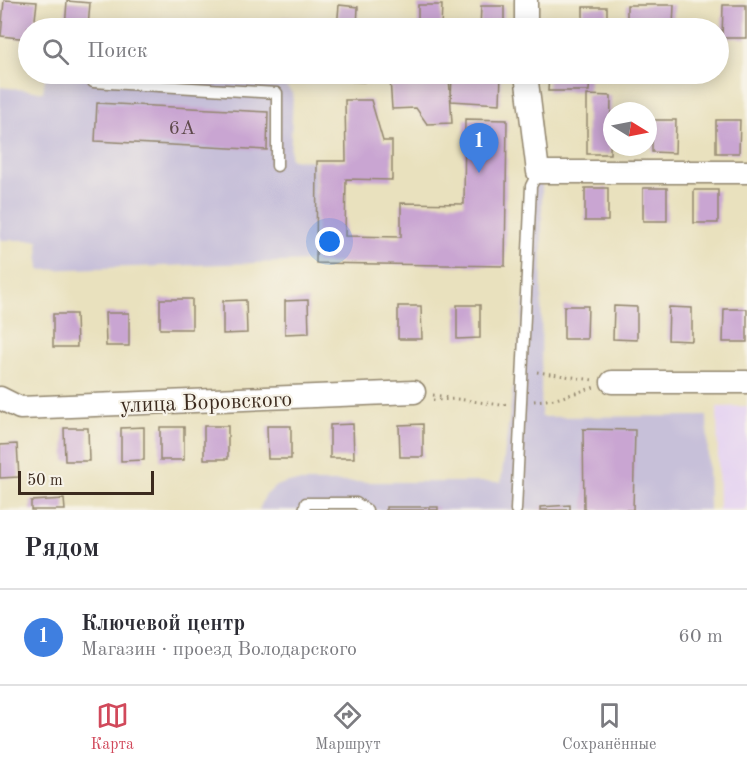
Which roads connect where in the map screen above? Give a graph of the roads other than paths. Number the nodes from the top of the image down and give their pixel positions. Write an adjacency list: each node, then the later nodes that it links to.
1 (526, 0): 2 (street)
2 (526, 18)
3 (126, 84): 5 (lane)
4 (527, 84): 6 (street)
5 (277, 166)
6 (538, 172): 7 (street); 14 (lane)
7 (747, 172)
8 (612, 382): 9 (street)
9 (747, 382)
10 (414, 392): 11 (street, улица Воровского)
11 (0, 398)
12 (304, 510): 13 (lane)
13 (367, 510)
14 (516, 510)

